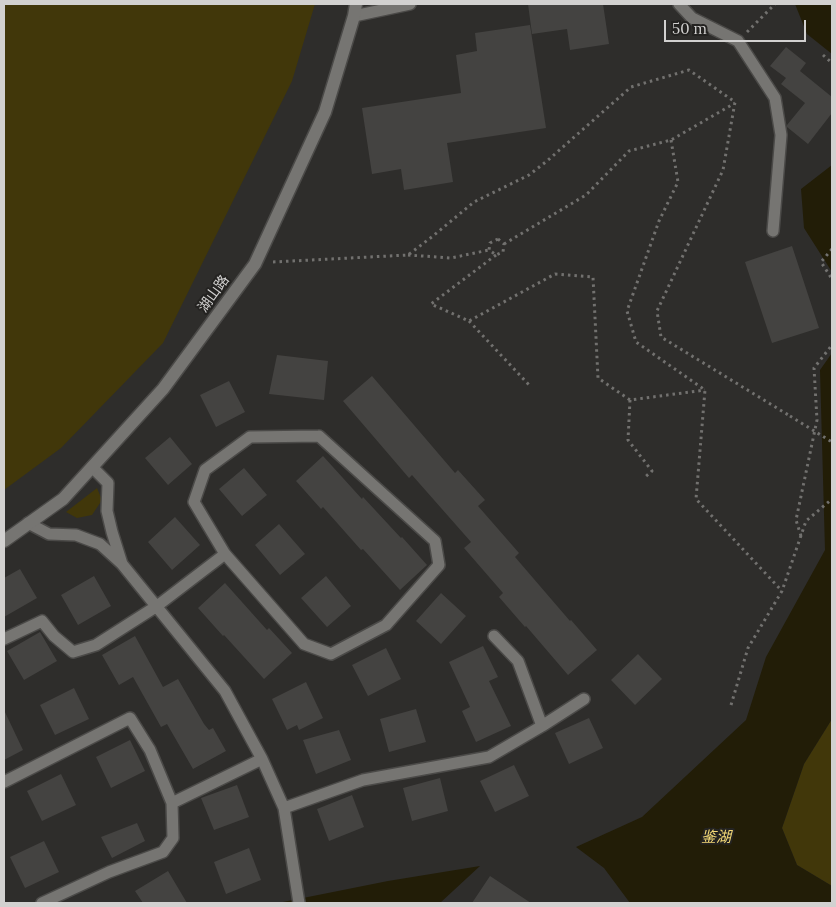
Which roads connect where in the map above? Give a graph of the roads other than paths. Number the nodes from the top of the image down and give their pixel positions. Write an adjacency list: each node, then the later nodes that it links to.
1 (410, 4): 3 (lane)
2 (679, 4): 4 (lane)
3 (355, 10): 5 (street, 湖山路)
4 (773, 231)
5 (92, 467): 6 (street, 湖山路); 9 (lane)
6 (28, 523): 7 (street, 湖山路); 9 (lane)
7 (4, 541)
8 (225, 554): 8 (lane); 10 (lane)
9 (122, 564): 10 (lane)
10 (157, 606): 12 (lane); 15 (lane)
11 (494, 636): 14 (lane)
12 (4, 639)
13 (584, 699): 14 (lane)
14 (542, 726): 18 (lane)
15 (262, 759): 17 (lane); 18 (lane)
16 (4, 782): 17 (lane)
17 (172, 803): 20 (lane)
18 (284, 808): 19 (lane)
19 (299, 899)
20 (42, 903)

